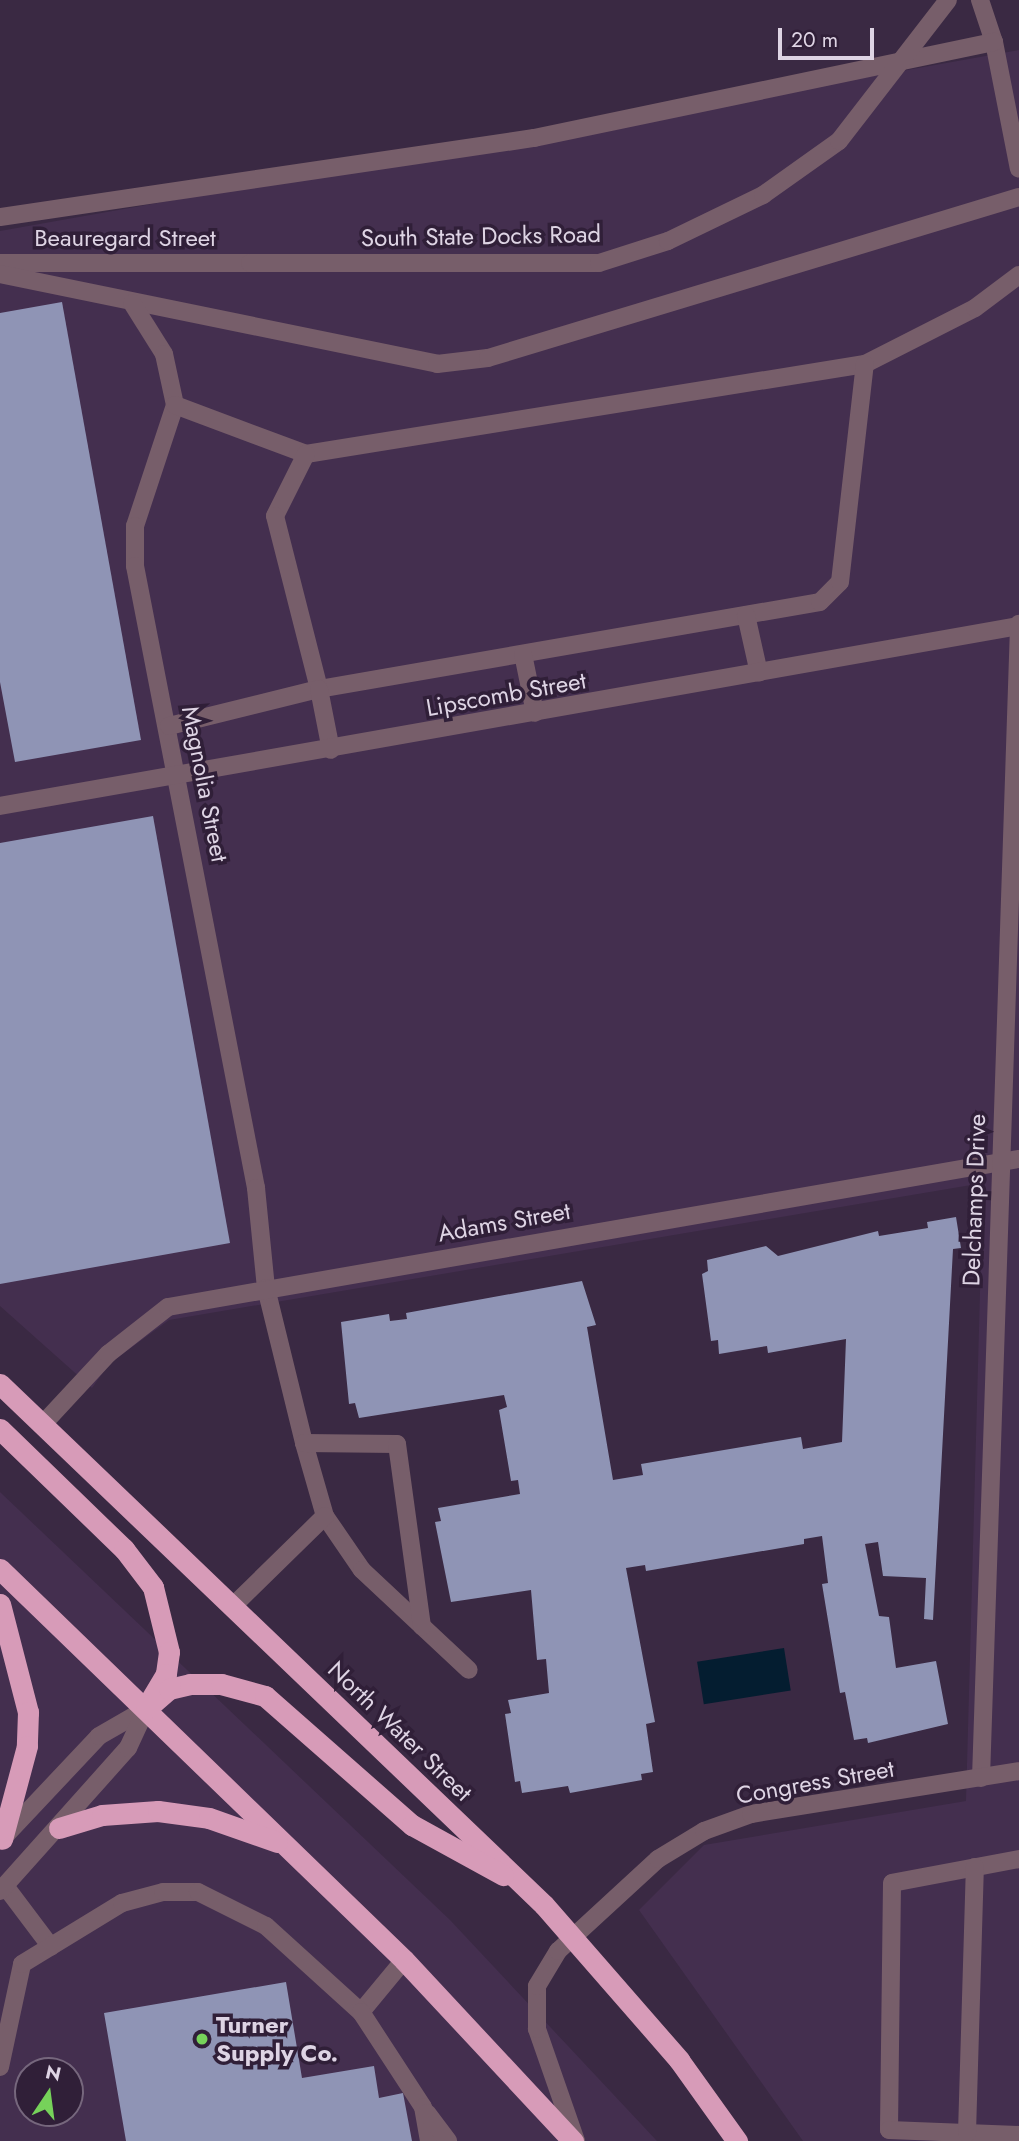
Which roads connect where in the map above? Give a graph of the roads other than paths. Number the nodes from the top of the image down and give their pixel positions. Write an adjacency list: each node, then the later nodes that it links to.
1 (948, 0): 8 (street, South State Docks Road, bridge)
2 (981, 0): 3 (street)
3 (995, 42): 4 (street); 6 (street)
4 (1019, 169)
5 (1019, 197): 11 (street)
6 (0, 217)
7 (0, 263): 8 (street, Beauregard Street)
8 (250, 263)
9 (0, 274): 11 (street)
10 (1019, 275): 12 (street)
11 (132, 303): 13 (street)
12 (865, 364): 14 (street); 15 (street)
13 (175, 405): 14 (street); 21 (street, Magnolia Street)
14 (306, 454): 19 (street)
15 (746, 615): 17 (street); 18 (street)
16 (1019, 625): 18 (street, Lipscomb Street); 26 (street, Delchamps Drive)
17 (523, 654): 19 (street); 20 (street)
18 (759, 673): 20 (street, Lipscomb Street)
19 (318, 689): 21 (street); 22 (street)
20 (535, 713): 22 (street, Lipscomb Street)
21 (169, 726): 23 (street, Magnolia Street)
22 (331, 750): 23 (street, Lipscomb Street)
23 (180, 777): 24 (street, Lipscomb Street); 27 (street, Magnolia Street)
24 (0, 806)
25 (1019, 1158): 26 (street, Adams Street)
26 (1000, 1162): 27 (street, Adams Street); 40 (street, Delchamps Drive)
27 (266, 1288): 29 (street, Adams Street); 31 (street, Magnolia Street)
28 (0, 1384): 29 (highway, North Water Street)
29 (43, 1424): 35 (highway, North Water Street)
30 (0, 1429): 38 (highway)
31 (304, 1443): 32 (street, Magnolia Street); 36 (street)
32 (325, 1516): 35 (street); 36 (street, Magnolia Street)
33 (0, 1569): 38 (highway)
34 (0, 1604): 42 (highway)
35 (232, 1607): 47 (highway, North Water Street)
36 (422, 1626): 37 (street, Magnolia Street)
37 (469, 1670)
38 (146, 1709): 41 (street); 42 (street); 43 (highway); 47 (highway)
39 (1019, 1771): 40 (street, Congress Street)
40 (981, 1778): 48 (street, Congress Street)
41 (58, 1828): 43 (highway); 46 (street)
42 (1, 1840)
43 (283, 1844): 50 (highway)
44 (1019, 1859): 45 (street)
45 (975, 1867): 55 (street); 55 (street)
46 (2, 1889): 49 (street)
47 (527, 1889): 48 (highway, North Water Street)
48 (574, 1937): 58 (street, Congress Street); 59 (highway, North Water Street)
49 (51, 1947): 51 (street); 52 (street)
50 (404, 1960): 51 (street); 58 (highway)
51 (361, 2012): 53 (street)
52 (0, 2067)
53 (423, 2107): 56 (street); 57 (street)
54 (1019, 2135): 55 (street)
55 (975, 2136)
56 (429, 2141)
57 (448, 2141)
58 (575, 2141)
59 (737, 2141)

